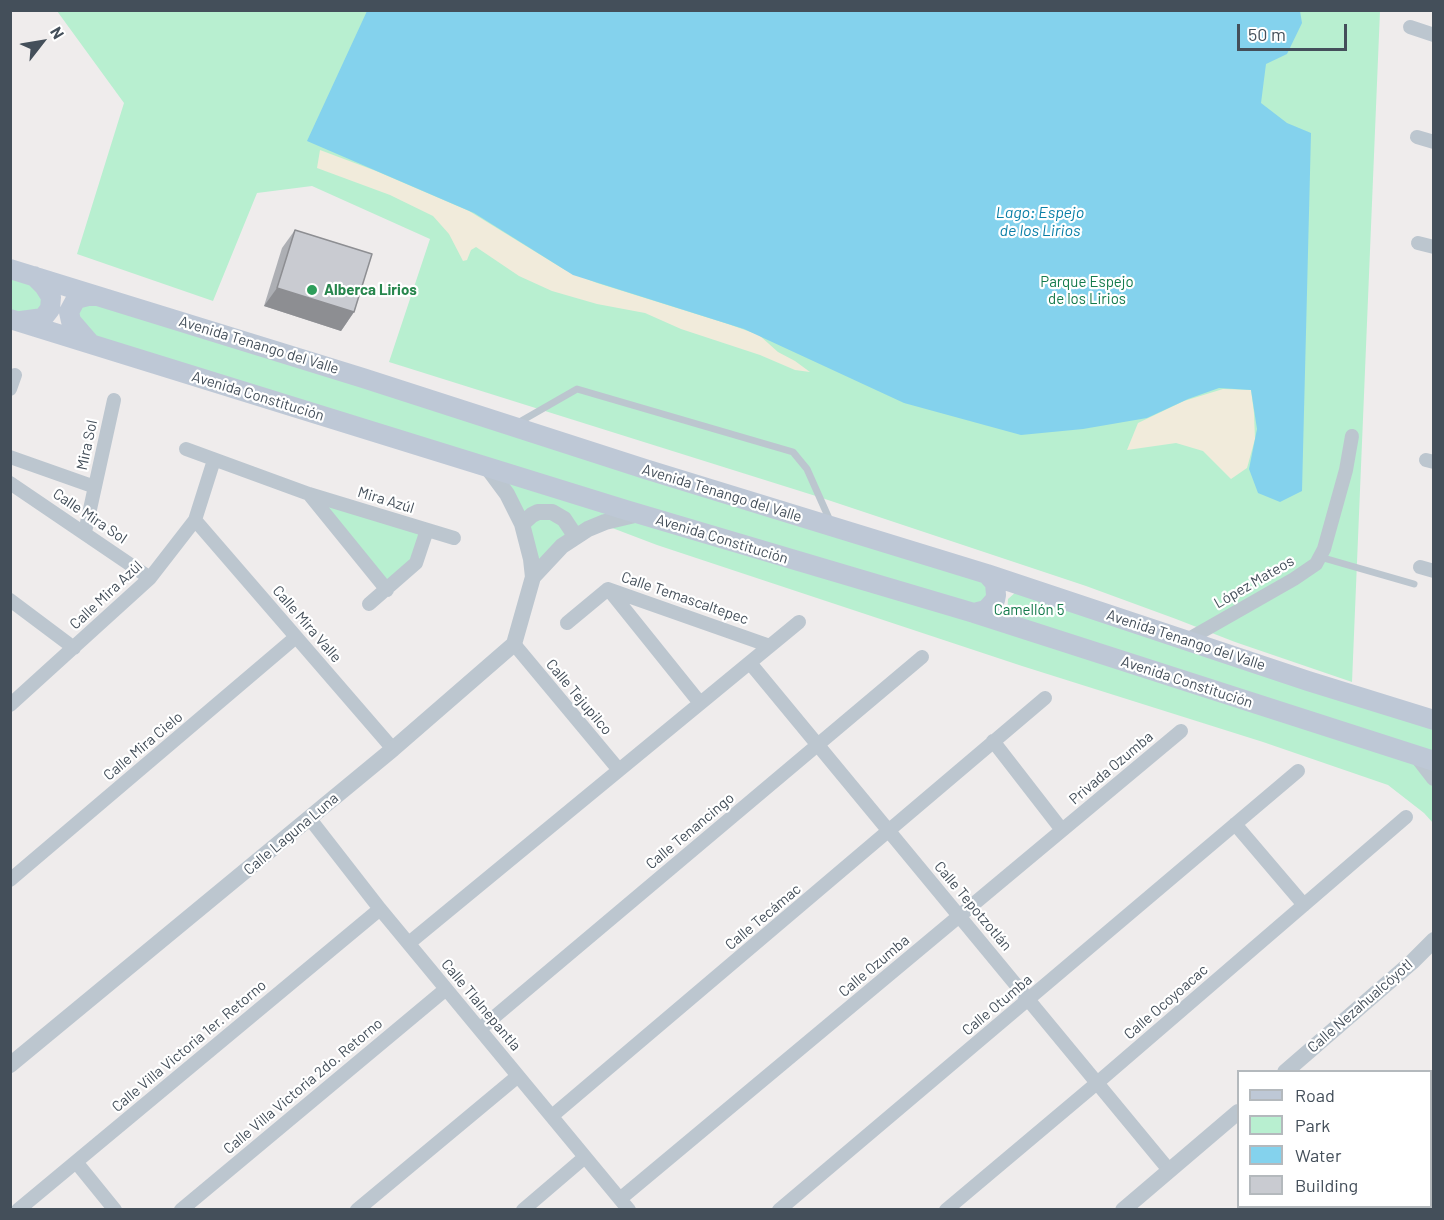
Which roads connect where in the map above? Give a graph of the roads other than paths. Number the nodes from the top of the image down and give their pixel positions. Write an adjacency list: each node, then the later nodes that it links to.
1 (1410, 27): 2 (street)
2 (1434, 35)
3 (1416, 136): 4 (street)
4 (1434, 142)
5 (1418, 243): 6 (street)
6 (1434, 247)
7 (10, 269): 8 (main road, Avenida Tenango del Valle)
8 (34, 276): 9 (main road, Avenida Tenango del Valle); 10 (main road)
9 (103, 297): 11 (main road); 15 (main road, Avenida Tenango del Valle)
10 (14, 320): 11 (main road, Avenida Constitución)
11 (90, 343): 20 (main road, Avenida Constitución)
12 (15, 375): 13 (street)
13 (10, 389)
14 (114, 400): 22 (street, Mira Sol)
15 (512, 427): 27 (main road, Avenida Tenango del Valle); 27 (lane)
16 (1352, 436): 32 (street)
17 (186, 449): 19 (street, Mira Azúl)
18 (10, 457): 22 (street)
19 (213, 460): 23 (street, Mira Azúl); 25 (street, Calle Mira Azúl)
20 (487, 467): 24 (main road, Avenida Constitución); 26 (street)
21 (10, 483): 29 (street, Calle Mira Sol)
22 (95, 487): 29 (street, Mira Sol)
23 (309, 494): 28 (street, Mira Azúl); 39 (street)
24 (639, 514): 31 (street); 42 (main road, Avenida Constitución)
25 (195, 520): 35 (street, Calle Mira Azúl); 46 (street, Calle Mira Valle)
26 (522, 524): 31 (street); 34 (street)
27 (834, 528): 33 (main road, Avenida Tenango del Valle)
28 (427, 530): 30 (street, Mira Azúl); 39 (street)
29 (85, 532): 35 (street, Calle Mira Sol)
30 (454, 538)
31 (573, 538): 34 (street)
32 (1320, 557): 36 (lane); 47 (street, López Mateos)
33 (987, 574): 37 (main road, Avenida Tenango del Valle); 42 (main road)
34 (533, 577): 48 (street)
35 (150, 578): 50 (street, Calle Mira Azúl)
36 (1414, 584)
37 (1026, 586): 45 (main road); 47 (main road, Avenida Tenango del Valle)
38 (608, 589): 44 (street); 49 (street, Calle Temascaltepec); 54 (street, Calle Temascaltepec)
39 (387, 590): 41 (street)
40 (10, 600): 50 (street)
41 (369, 604)
42 (974, 614): 45 (main road, Avenida Constitución)
43 (799, 622): 49 (street)
44 (567, 623)
45 (1015, 627): 61 (main road, Avenida Constitución)
46 (296, 637): 60 (street, Calle Mira Valle); 70 (street, Calle Mira Cielo)
47 (1187, 640): 56 (main road, Avenida Tenango del Valle)
48 (513, 644): 60 (street, Calle Laguna Luna); 62 (street, Calle Tejupilco)
49 (770, 646): 52 (street)
50 (74, 648): 55 (street, Calle Mira Azúl)
51 (922, 657): 59 (street, Calle Tenancingo)
52 (750, 663): 54 (street); 59 (street, Calle Tepotzotlán)
53 (1045, 698): 58 (street, Calle Tecámac)
54 (700, 703): 62 (street)
55 (10, 705)
56 (1434, 720)
57 (1181, 731): 68 (street, Privada Ozumba)
58 (993, 741): 68 (street); 69 (street, Calle Tecámac)
59 (818, 745): 69 (street, Calle Tepotzotlán); 78 (street, Calle Tenancingo)
60 (393, 749): 66 (street, Calle Laguna Luna)
61 (1425, 758): 64 (street)
62 (619, 770): 75 (street)
63 (1298, 771): 67 (street, Calle Otumba)
64 (1434, 778)
65 (1406, 817): 71 (street, Calle Ocoyoacac)
66 (310, 819): 72 (street, Calle Tlalnepantla); 79 (street, Calle Laguna Luna)
67 (1235, 824): 71 (street); 77 (street, Calle Otumba)
68 (1062, 830): 73 (street, Calle Ozumba)
69 (890, 831): 73 (street, Calle Tepotzotlán); 84 (street, Calle Tecámac)
70 (10, 880)
71 (1304, 905): 82 (street, Calle Ocoyoacac)
72 (380, 909): 75 (street, Calle Tlalnepantla); 86 (street, Calle Villa Victoria 1er. Retorno)
73 (960, 916): 77 (street, Calle Tepotzotlán); 88 (street, Calle Ozumba)
74 (1434, 940): 80 (street, Calle Nezahualcóyotl)
75 (409, 943): 76 (street, Calle Tlalnepantla)
76 (446, 989): 78 (street, Calle Tlalnepantla); 91 (street, Calle Villa Victoria 2do. Retorno)
77 (1029, 1000): 82 (street, Calle Tepotzotlán); 94 (street, Calle Otumba)
78 (480, 1029): 81 (street, Calle Tlalnepantla)
79 (10, 1065)
80 (1287, 1070)
81 (518, 1076): 84 (street, Calle Tlalnepantla); 92 (street)
82 (1098, 1083): 87 (street, Calle Tepotzotlán); 95 (street, Calle Ocoyoacac)
83 (1237, 1114): 87 (street)
84 (552, 1116): 85 (street, Calle Tlalnepantla)
85 (585, 1157): 88 (street, Calle Tlalnepantla); 93 (street)
86 (76, 1162): 89 (street, Calle Villa Victoria 1er. Retorno); 90 (street)
87 (1169, 1170): 96 (street)
88 (624, 1204)
89 (18, 1209)
90 (115, 1209)
91 (181, 1209)
92 (357, 1209)
93 (523, 1209)
94 (779, 1209)
95 (946, 1209)
96 (1123, 1209)

